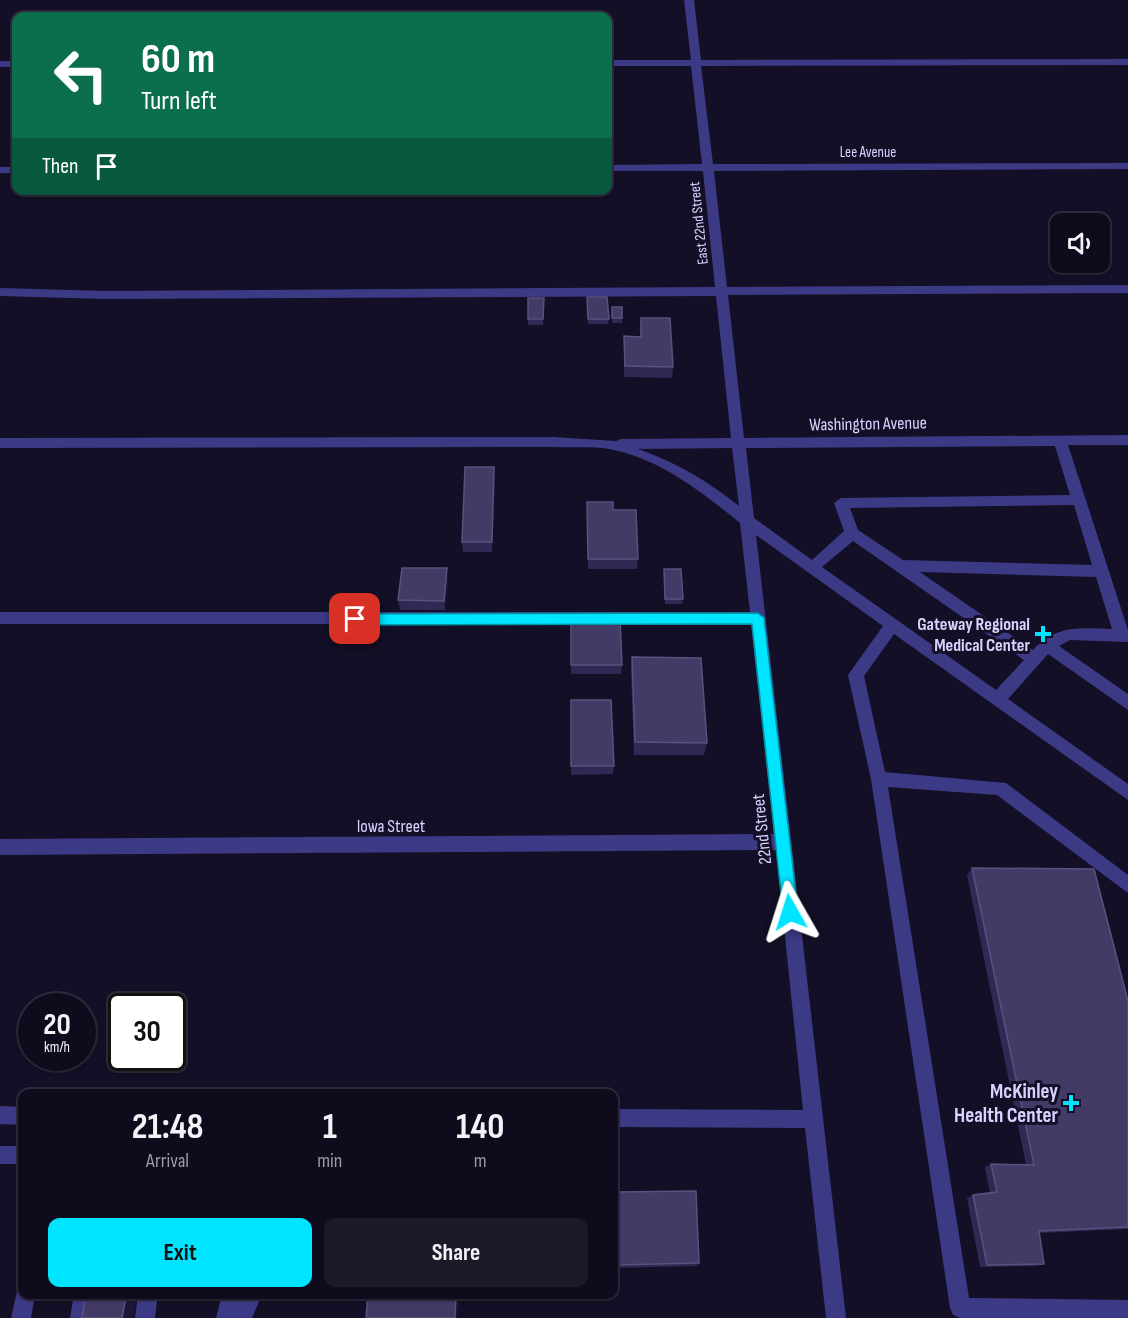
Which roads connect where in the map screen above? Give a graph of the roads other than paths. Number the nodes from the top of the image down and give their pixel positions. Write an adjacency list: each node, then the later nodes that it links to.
1 (689, 0): 2 (street, East 22nd Street)
2 (696, 62): 3 (street); 4 (street); 7 (street, East 22nd Street)
3 (1128, 62)
4 (612, 63)
5 (1128, 166): 7 (street, Lee Avenue)
6 (612, 168): 7 (street, Lee Avenue)
7 (708, 168): 9 (street, East 22nd Street)
8 (1128, 289): 9 (street)
9 (721, 290): 10 (street); 15 (street, East 22nd Street)
10 (0, 292)
11 (1060, 440): 12 (street, Washington Avenue); 15 (street, Washington Avenue); 16 (street)
12 (1128, 440)
13 (0, 443): 14 (street)
14 (609, 444): 15 (street, Washington Avenue); 17 (street)
15 (738, 444): 17 (street, 22nd Street)
16 (1079, 500): 18 (street); 21 (street)
17 (747, 521): 20 (street); 23 (street, 22nd Street)
18 (852, 533): 19 (street); 20 (street)
19 (901, 566): 21 (street); 27 (street)
20 (813, 567): 24 (street)
21 (1102, 571): 25 (street)
22 (0, 618): 23 (street)
23 (758, 618): 32 (street, 22nd Street)
24 (893, 624): 28 (street); 30 (street)
25 (1125, 636): 26 (street)
26 (1047, 645): 27 (street); 29 (street)
27 (1035, 659): 28 (street)
28 (998, 699): 31 (street)
29 (1128, 703)
30 (879, 779): 34 (street); 46 (street)
31 (1128, 793)
32 (783, 842): 33 (street, Iowa Street); 38 (street, 22nd Street)
33 (0, 847)
34 (1128, 885)
35 (0, 1115): 36 (street)
36 (18, 1116)
37 (618, 1119): 38 (street)
38 (813, 1119): 52 (street, 22nd Street)
39 (0, 1155): 40 (street)
40 (18, 1155)
41 (24, 1299): 47 (street)
42 (83, 1299): 48 (street)
43 (147, 1299): 49 (street)
44 (231, 1299): 50 (street)
45 (250, 1299): 51 (street)
46 (1128, 1310)
47 (21, 1318)
48 (80, 1318)
49 (145, 1318)
50 (226, 1318)
51 (242, 1318)
52 (836, 1318)

